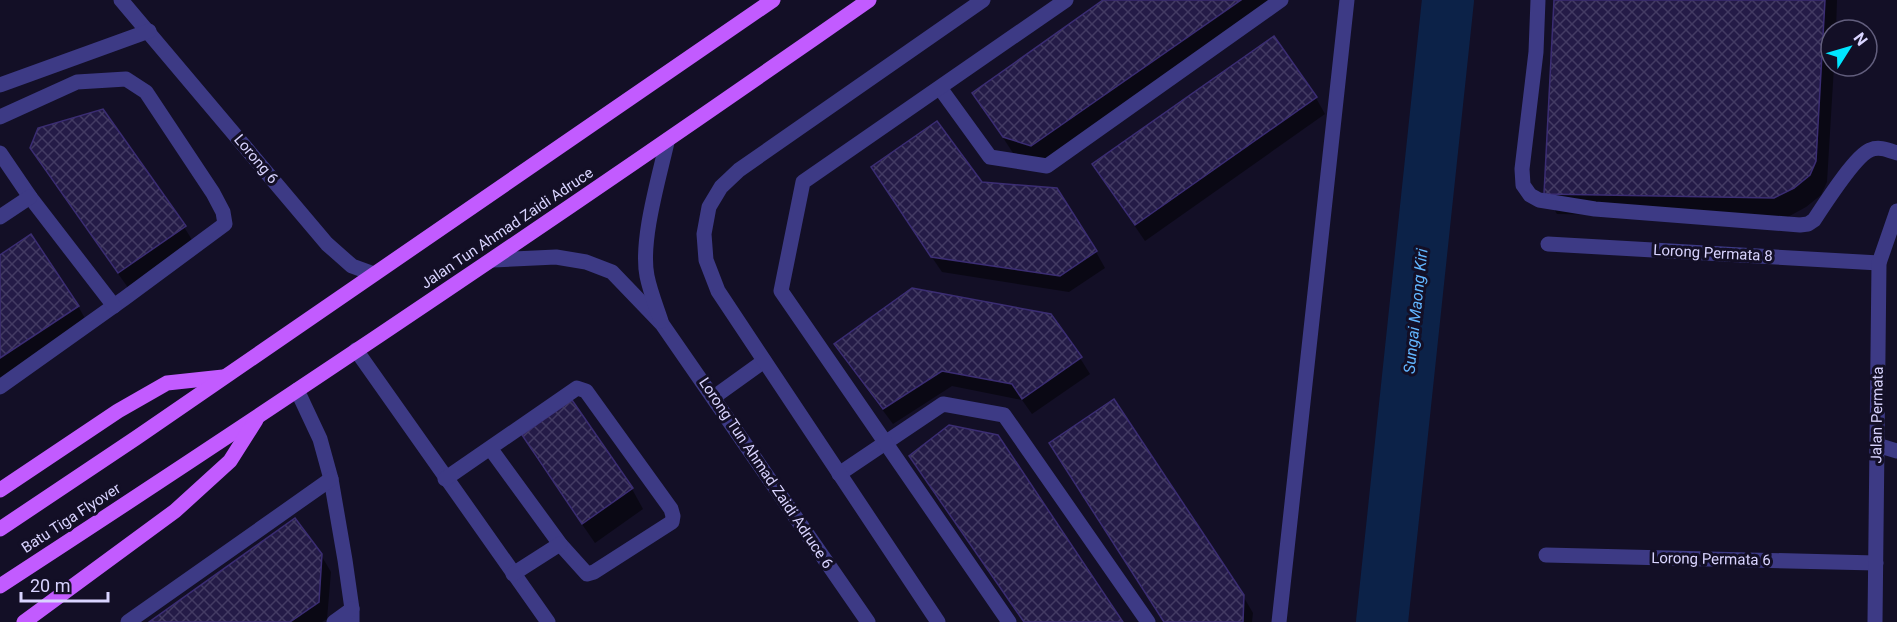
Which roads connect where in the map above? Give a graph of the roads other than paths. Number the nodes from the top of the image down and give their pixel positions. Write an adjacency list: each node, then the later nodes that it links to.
1 (122, 0): 9 (street, Lorong 6)
2 (773, 0): 24 (main road)
3 (869, 0): 15 (main road, Jalan Tun Ahmad Zaidi Adruce)
4 (983, 0): 28 (street)
5 (1066, 0): 12 (street)
6 (1281, 0): 12 (street)
7 (1347, 0): 58 (street)
8 (1538, 0): 17 (street)
9 (149, 31): 10 (street); 24 (street, Lorong 6)
10 (49, 68): 11 (street); 13 (street)
11 (0, 85)
12 (940, 88): 34 (street)
13 (57, 91): 14 (street); 25 (street)
14 (0, 117)
15 (667, 142): 22 (main road, Jalan Tun Ahmad Zaidi Adruce); 26 (street, Lorong Tun Ahmad Zaidi Adruce 6)
16 (0, 153): 18 (street)
17 (1897, 153)
18 (30, 197): 20 (street); 25 (street)
19 (1897, 211): 23 (street, Jalan Permata)
20 (0, 217)
21 (1548, 244): 23 (street, Lorong Permata 8)
22 (493, 260): 26 (street, Lorong Tun Ahmad Zaidi Adruce 6); 27 (main road, Jalan Tun Ahmad Zaidi Adruce)
23 (1879, 263): 35 (street, Jalan Permata)
24 (374, 274): 29 (main road)
25 (114, 306): 30 (street)
26 (662, 324): 32 (street, Lorong Tun Ahmad Zaidi Adruce 6)
27 (356, 350): 31 (main road, Jalan Tun Ahmad Zaidi Adruce); 39 (street)
28 (764, 361): 32 (street); 38 (street)
29 (224, 377): 42 (main road); 43 (main road, Batu Tiga Flyover)
30 (0, 387)
31 (297, 390): 33 (main road, Jalan Tun Ahmad Zaidi Adruce); 40 (street)
32 (714, 397): 54 (street, Lorong Tun Ahmad Zaidi Adruce 6)
33 (259, 415): 41 (main road, Jalan Tun Ahmad Zaidi Adruce); 50 (main road)
34 (885, 442): 38 (street); 56 (street); 57 (street)
35 (1877, 445): 37 (street); 46 (street, Jalan Permata)
36 (490, 448): 39 (street); 44 (street); 44 (street)
37 (1897, 451)
38 (839, 474): 55 (street)
39 (445, 478): 47 (street)
40 (331, 479): 49 (street); 51 (street)
41 (161, 481): 48 (main road, Batu Tiga Flyover)
42 (0, 490)
43 (0, 529)
44 (560, 544): 47 (street)
45 (1546, 555): 46 (street, Lorong Permata 6)
46 (1876, 563): 59 (street, Jalan Permata)
47 (513, 574): 53 (street)
48 (0, 586)
49 (352, 616): 52 (street)
50 (24, 622)
51 (128, 622)
52 (334, 622)
53 (548, 622)
54 (868, 622)
55 (938, 622)
56 (1009, 622)
57 (1148, 622)
58 (1279, 622)
59 (1875, 622)

